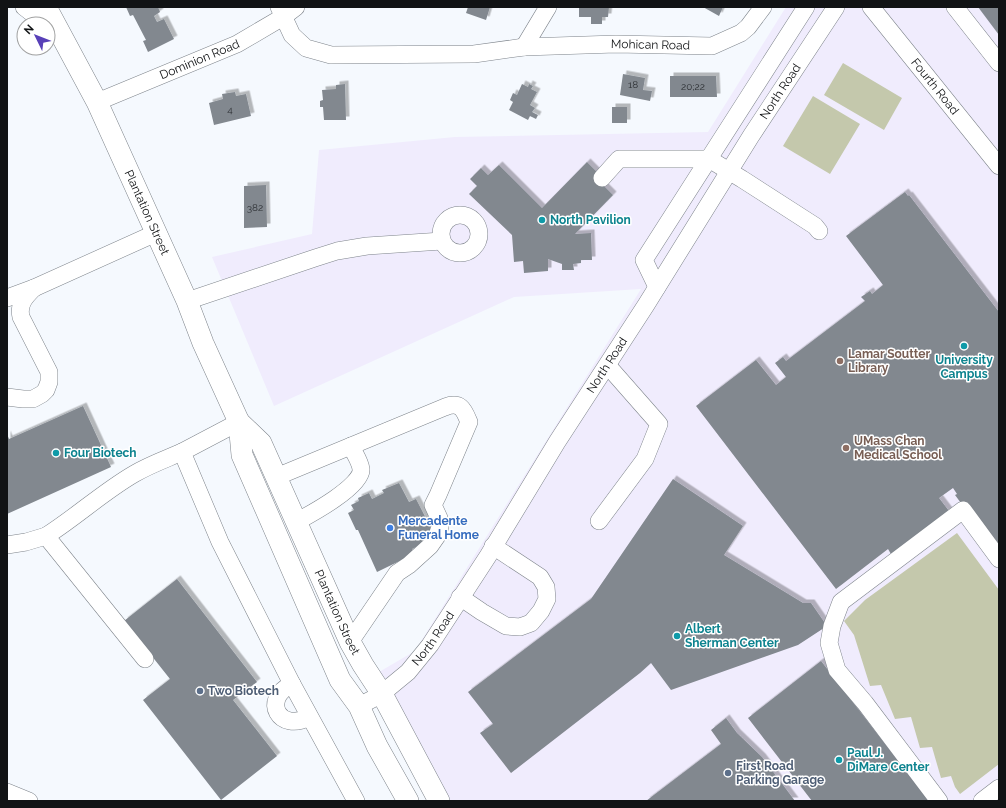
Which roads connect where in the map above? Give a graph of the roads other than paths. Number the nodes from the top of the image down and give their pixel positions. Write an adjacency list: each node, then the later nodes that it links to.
1 (24, 7): 9 (street)
2 (548, 7): 11 (street)
3 (763, 7): 11 (street, Mohican Road)
4 (806, 7): 14 (street)
5 (836, 7): 16 (street, North Road)
6 (871, 7): 15 (street, Fourth Road)
7 (956, 7): 12 (street)
8 (286, 10): 11 (street, Mohican Road); 13 (street, Dominion Road)
9 (36, 16)
10 (56, 35): 13 (main road, Plantation Street)
11 (524, 47)
12 (999, 63)
13 (97, 102): 19 (main road, Plantation Street)
14 (709, 159): 16 (street); 17 (street); 21 (street)
15 (999, 166)
16 (729, 171): 18 (street); 21 (street, North Road)
17 (602, 178)
18 (819, 232)
19 (156, 233): 22 (street); 24 (main road, Plantation Street)
20 (442, 241): 24 (street)
21 (657, 287): 25 (street, North Road)
22 (34, 288): 23 (street); 26 (street)
23 (8, 295)
24 (187, 301): 27 (main road, Plantation Street)
25 (608, 366): 31 (street); 35 (street, North Road)
26 (7, 397)
27 (239, 422): 29 (street); 30 (main road, Plantation Street); 42 (main road, Plantation Street)
28 (351, 446): 30 (street); 32 (street); 38 (street)
29 (182, 452): 33 (street); 40 (street)
30 (276, 477): 32 (main road, Plantation Street)
31 (599, 521)
32 (296, 522): 38 (main road, Plantation Street)
33 (46, 536): 34 (street); 39 (street)
34 (7, 545)
35 (493, 546): 37 (street, North Road); 37 (street)
36 (997, 556): 48 (street)
37 (460, 597): 41 (street, North Road)
38 (350, 642): 41 (main road, Plantation Street)
39 (145, 659)
40 (292, 684): 43 (street); 43 (street)
41 (382, 694): 42 (street, North Road); 47 (main road, Plantation Street)
42 (359, 706): 46 (main road, Plantation Street)
43 (309, 717): 45 (street)
44 (999, 788): 49 (street)
45 (356, 801)
46 (408, 801)
47 (439, 801)
48 (939, 801)
49 (982, 801)

